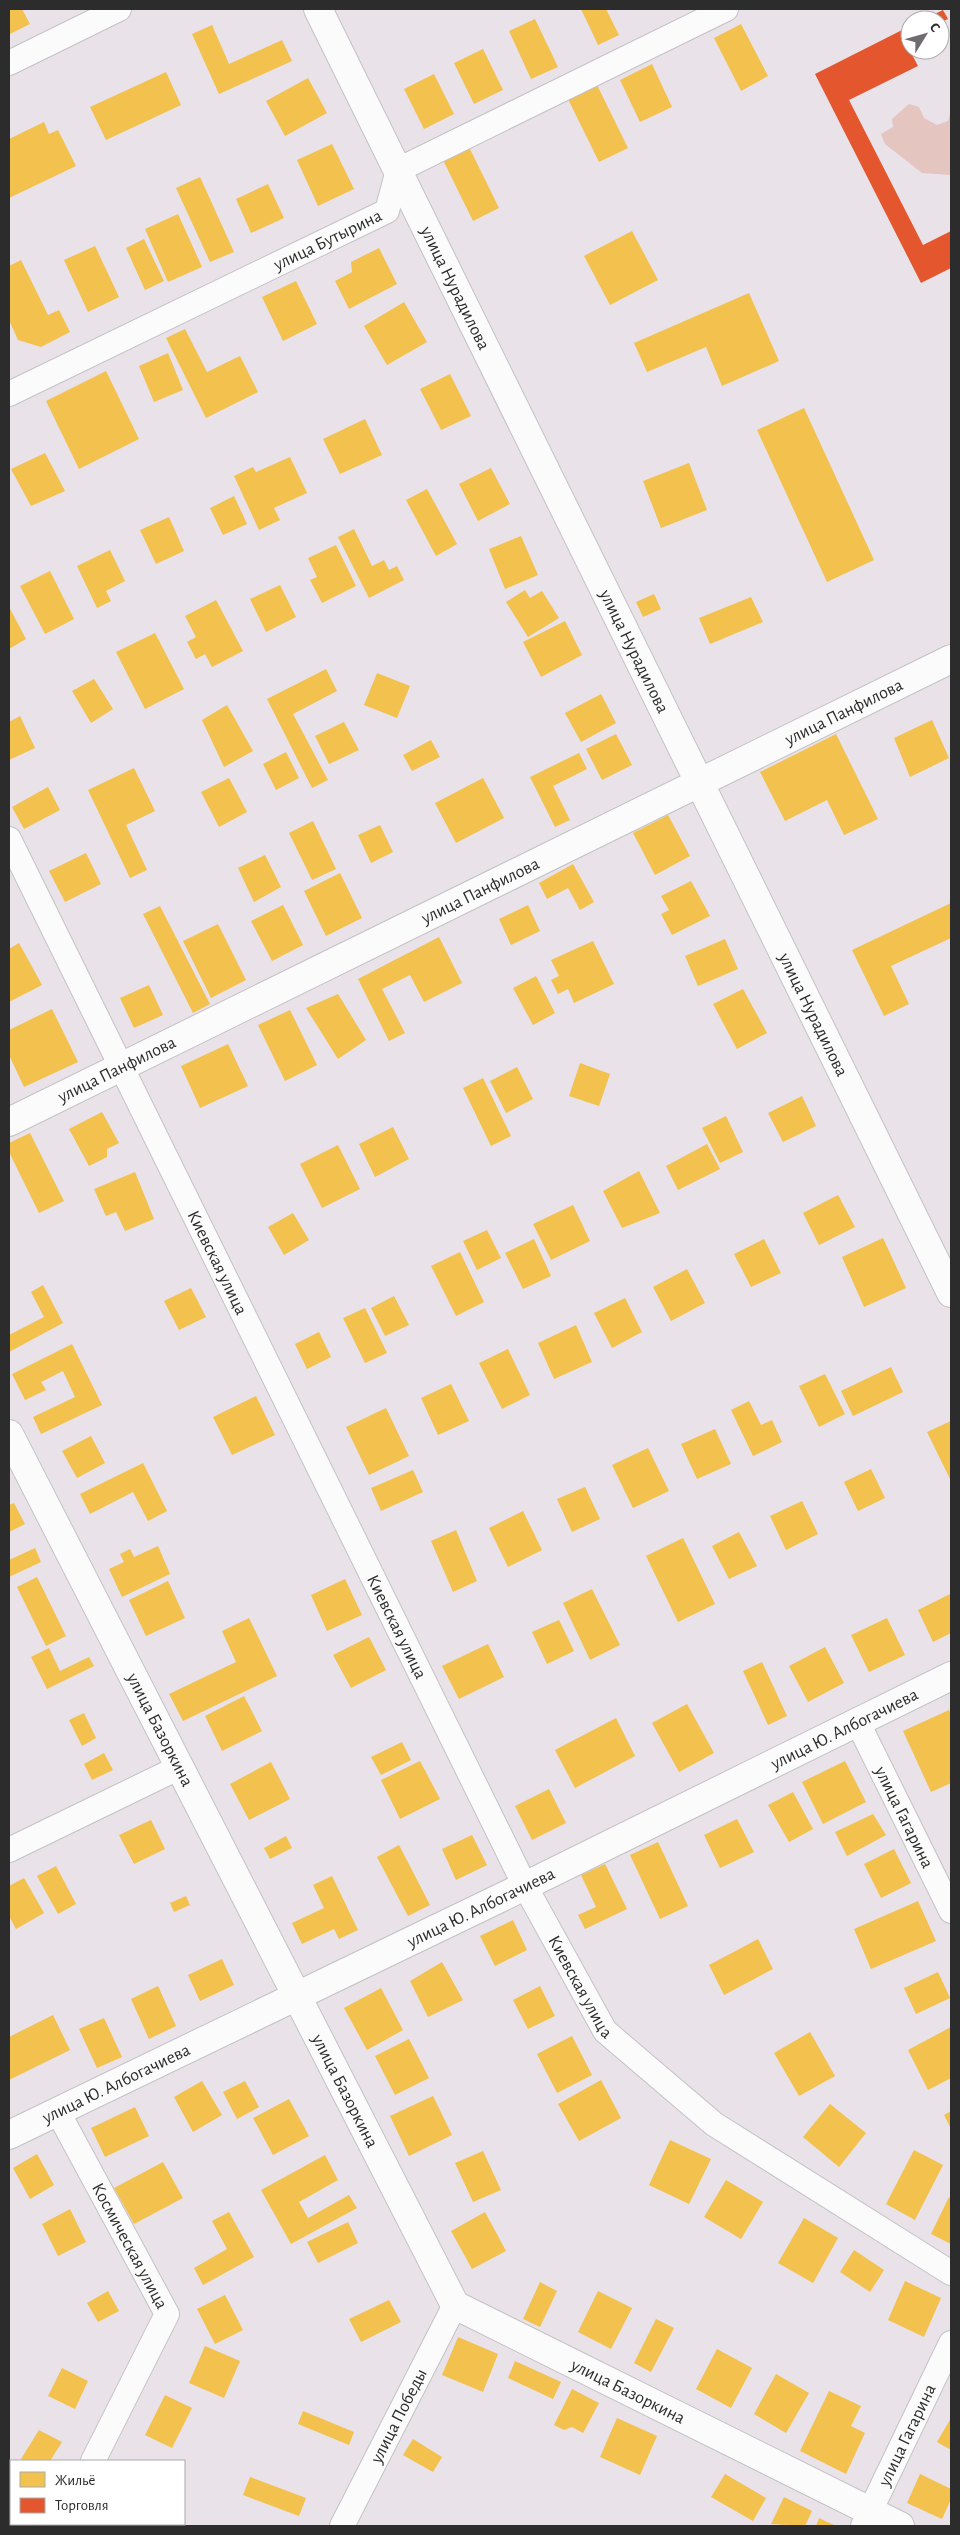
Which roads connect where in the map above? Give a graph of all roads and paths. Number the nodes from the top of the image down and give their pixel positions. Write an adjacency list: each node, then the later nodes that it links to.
1 (119, 9): 4 (street)
2 (318, 9): 5 (street, улица Нурадилова)
3 (726, 9): 5 (street)
4 (9, 63)
5 (398, 170): 6 (street, улица Бутырина); 8 (street, улица Нурадилова)
6 (9, 394)
7 (951, 659): 8 (street, улица Панфилова)
8 (700, 783): 10 (street, улица Панфилова); 12 (street, улица Нурадилова)
9 (9, 839): 10 (street, Киевская улица)
10 (122, 1067): 11 (street, улица Панфилова); 18 (street, Киевская улица)
11 (9, 1122)
12 (951, 1293)
13 (9, 1434): 16 (street, улица Базоркина)
14 (951, 1676): 15 (street, улица Ю. Албогачиева)
15 (858, 1723): 18 (street, улица Ю. Албогачиева); 19 (street, улица Гагарина)
16 (178, 1768): 17 (street); 20 (street, улица Базоркина)
17 (9, 1850)
18 (525, 1886): 20 (street, улица Ю. Албогачиева); 23 (street, Киевская улица)
19 (951, 1911)
20 (296, 1997): 21 (street, улица Ю. Албогачиева); 24 (street, улица Базоркина)
21 (58, 2112): 22 (street, улица Ю. Албогачиева); 26 (street, Космическая улица)
22 (9, 2134)
23 (951, 2272)
24 (455, 2305): 27 (street, улица Базоркина); 28 (street, улица Победы)
25 (951, 2343): 27 (street, улица Гагарина)
26 (94, 2460)
27 (867, 2519): 29 (street, улица Базоркина)
28 (342, 2526)
29 (900, 2526)

